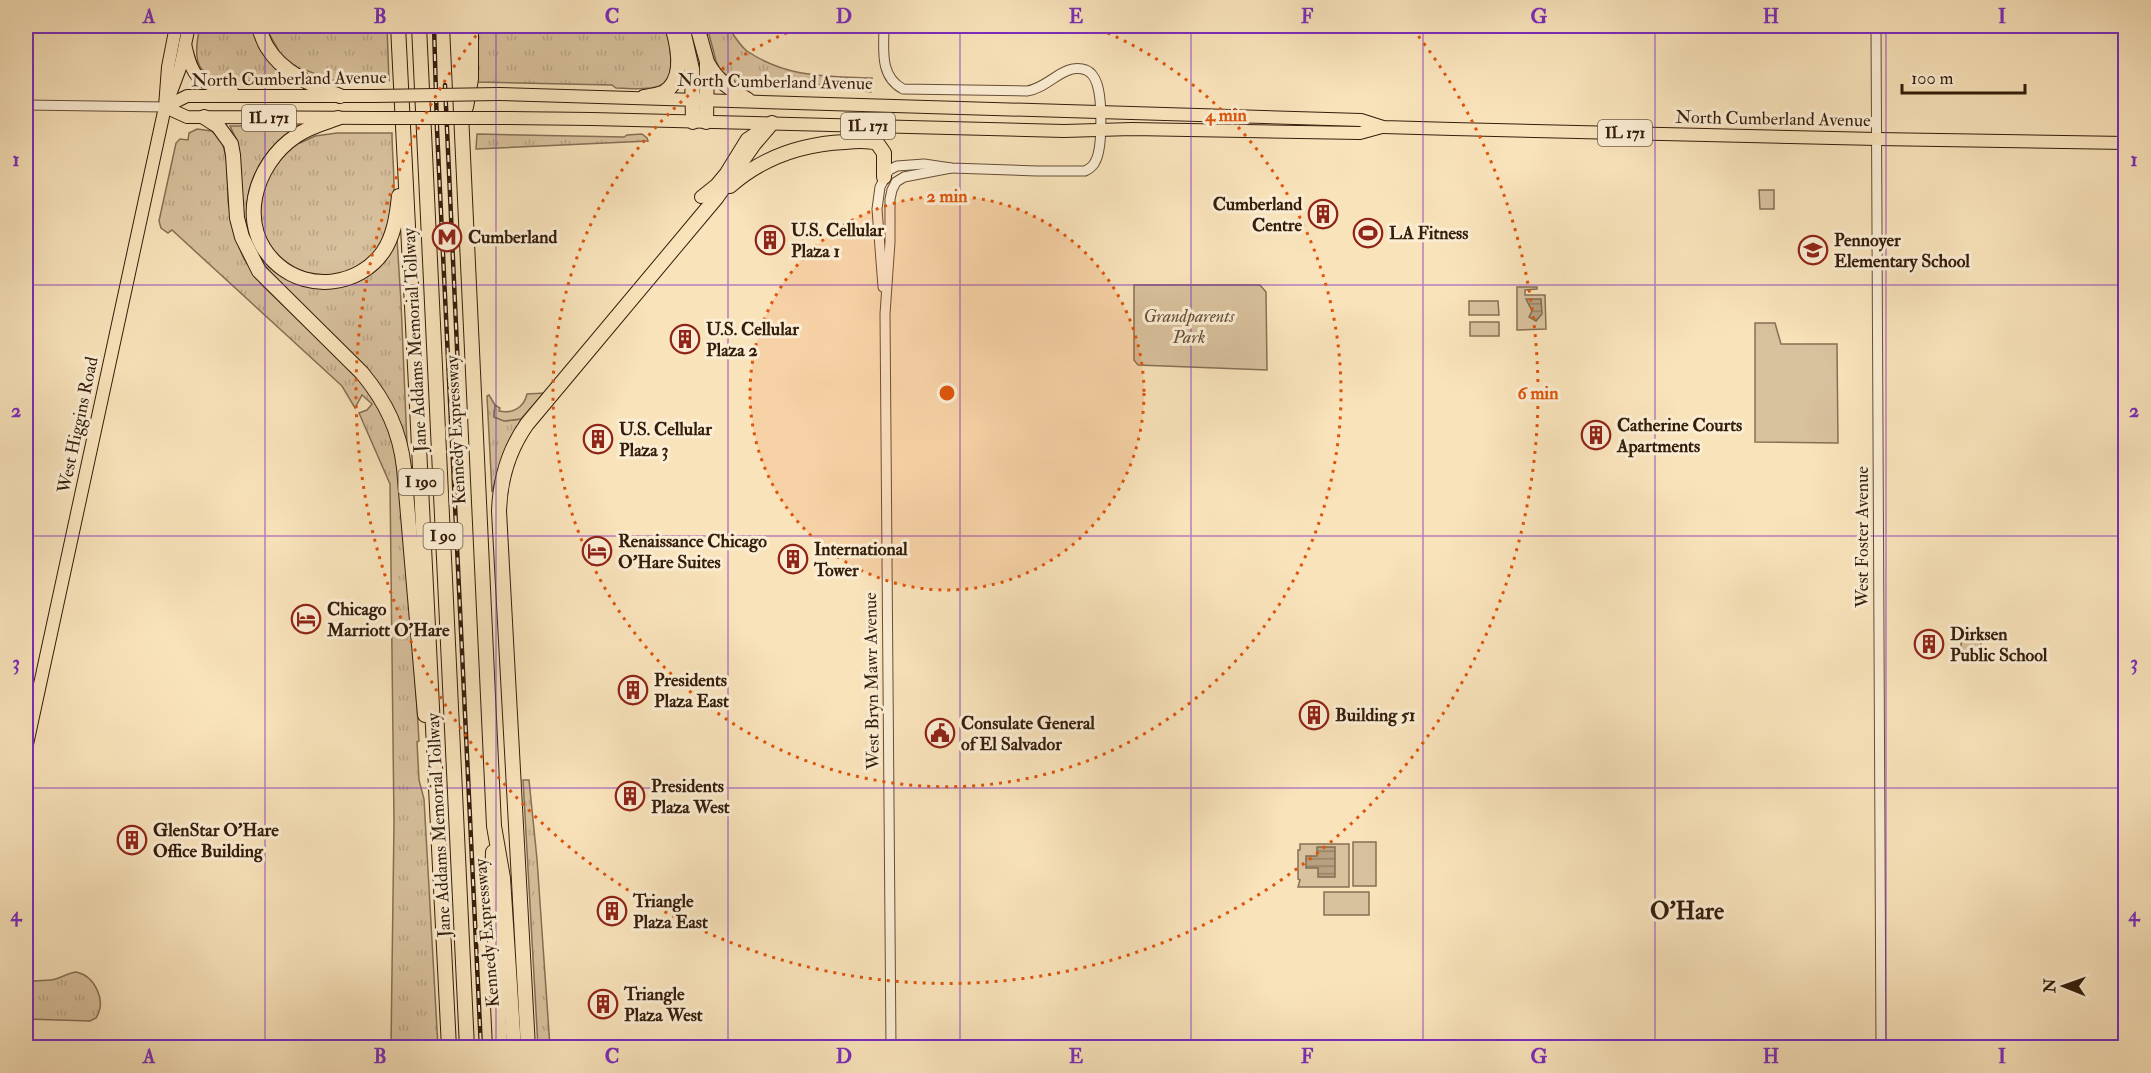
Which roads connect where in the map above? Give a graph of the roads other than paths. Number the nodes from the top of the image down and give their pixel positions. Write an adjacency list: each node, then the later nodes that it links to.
1 (176, 26): 22 (main road, West Higgins Road)
2 (189, 26): 13 (main road, West Higgins Road)
3 (258, 26): 16 (highway)
4 (419, 26): 43 (highway, Jane Addams Memorial Tollway / I 90)
5 (457, 26): 28 (highway, Kennedy Expressway / I 90)
6 (471, 26): 28 (highway)
7 (672, 26): 17 (highway)
8 (681, 26): 18 (highway)
9 (697, 26): 14 (highway)
10 (884, 26): 23 (street, West Bryn Mawr Avenue)
11 (1876, 26): 31 (street, West Foster Avenue)
12 (398, 28): 32 (highway, I 190)
13 (185, 44): 15 (main road); 22 (main road, West Higgins Road)
14 (707, 62): 19 (highway); 20 (highway)
15 (251, 96): 16 (main road, North Cumberland Avenue / IL 171); 22 (main road, North Cumberland Avenue / IL 171)
16 (340, 96): 17 (main road, North Cumberland Avenue / IL 171, bridge)
17 (644, 97): 18 (main road, North Cumberland Avenue / IL 171)
18 (692, 99): 19 (main road, North Cumberland Avenue / IL 171); 26 (highway)
19 (707, 99): 20 (main road, North Cumberland Avenue / IL 171); 26 (highway)
20 (748, 100): 23 (main road, North Cumberland Avenue / IL 171)
21 (26, 105): 22 (street)
22 (165, 107): 24 (main road, North Cumberland Avenue / IL 171); 39 (main road, West Higgins Road)
23 (1100, 112): 29 (main road, North Cumberland Avenue / IL 171); 30 (street, West Bryn Mawr Avenue)
24 (204, 117): 25 (main road, North Cumberland Avenue / IL 171); 40 (highway)
25 (338, 118): 26 (main road, North Cumberland Avenue / IL 171, bridge); 32 (highway)
26 (700, 122): 27 (main road, North Cumberland Avenue / IL 171)
27 (772, 123): 30 (main road, North Cumberland Avenue / IL 171); 36 (main road); 37 (highway)
28 (462, 126): 41 (highway, Kennedy Expressway / I 90)
29 (1383, 127): 30 (main road, North Cumberland Avenue / IL 171); 31 (main road, North Cumberland Avenue / IL 171)
30 (1100, 129): 34 (street, West Bryn Mawr Avenue)
31 (1877, 140): 33 (main road, North Cumberland Avenue / IL 171); 48 (street, West Foster Avenue)
32 (403, 143): 40 (highway, I 190)
33 (2126, 143)
34 (951, 168): 35 (street, West Bryn Mawr Avenue); 38 (street, West Bryn Mawr Avenue)
35 (884, 177): 37 (highway); 38 (street, West Bryn Mawr Avenue)
36 (700, 197)
37 (717, 197): 46 (highway)
38 (885, 314): 47 (street, West Bryn Mawr Avenue)
39 (26, 750)
40 (438, 821): 42 (highway, I 190)
41 (494, 826): 44 (highway, I 90); 45 (highway, Kennedy Expressway)
42 (449, 1047)
43 (467, 1047)
44 (500, 1047)
45 (514, 1047)
46 (528, 1047)
47 (891, 1047)
48 (1881, 1047)

